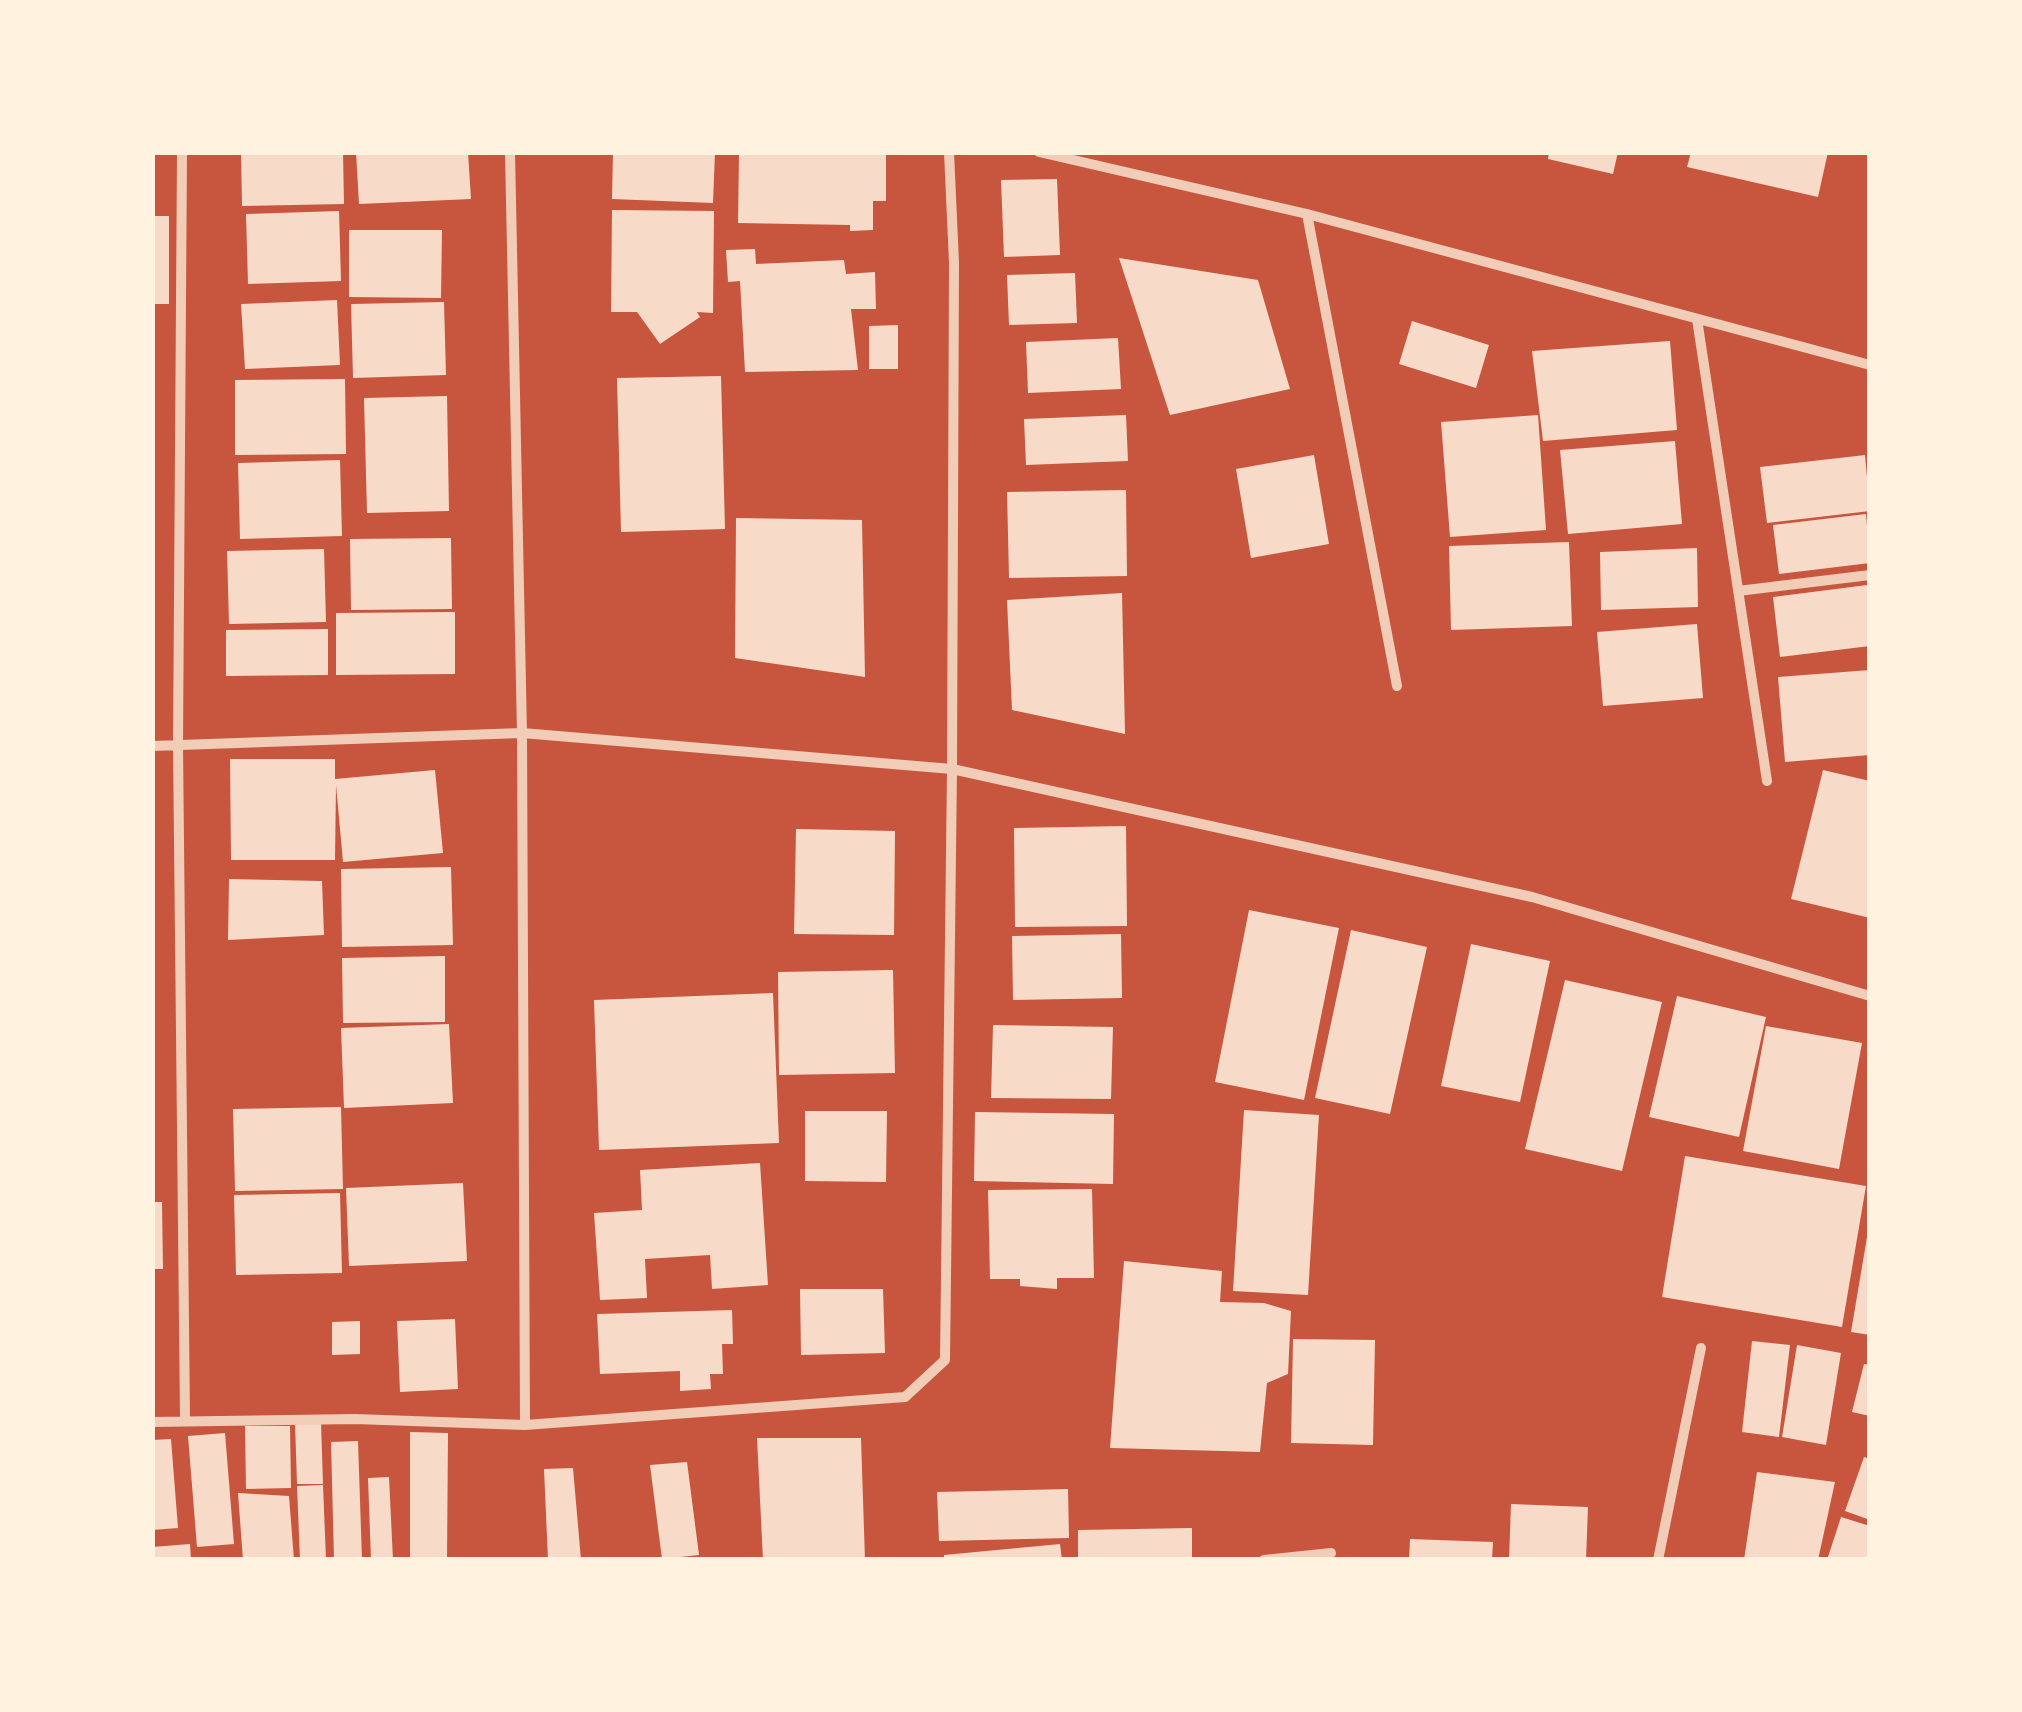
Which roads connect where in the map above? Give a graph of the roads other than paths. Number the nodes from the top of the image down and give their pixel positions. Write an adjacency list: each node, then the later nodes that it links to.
1 (182, 152): 12 (street)
2 (510, 152): 11 (street)
3 (949, 152): 14 (street)
4 (1039, 152): 5 (street)
5 (1307, 214): 6 (street); 10 (street)
6 (1697, 320): 7 (street); 9 (street)
7 (1870, 366)
8 (1870, 575): 9 (street)
9 (1738, 592): 15 (street)
10 (1397, 686)
11 (522, 734): 12 (street); 14 (street); 20 (street)
12 (178, 745): 13 (street); 18 (street)
13 (152, 746)
14 (952, 769): 16 (street); 20 (street)
15 (1767, 781)
16 (1870, 996)
17 (1701, 1348): 23 (street)
18 (186, 1418): 19 (street); 20 (street)
19 (152, 1422)
20 (525, 1424)
21 (1331, 1553): 22 (street)
22 (1264, 1560)
23 (1658, 1560)

